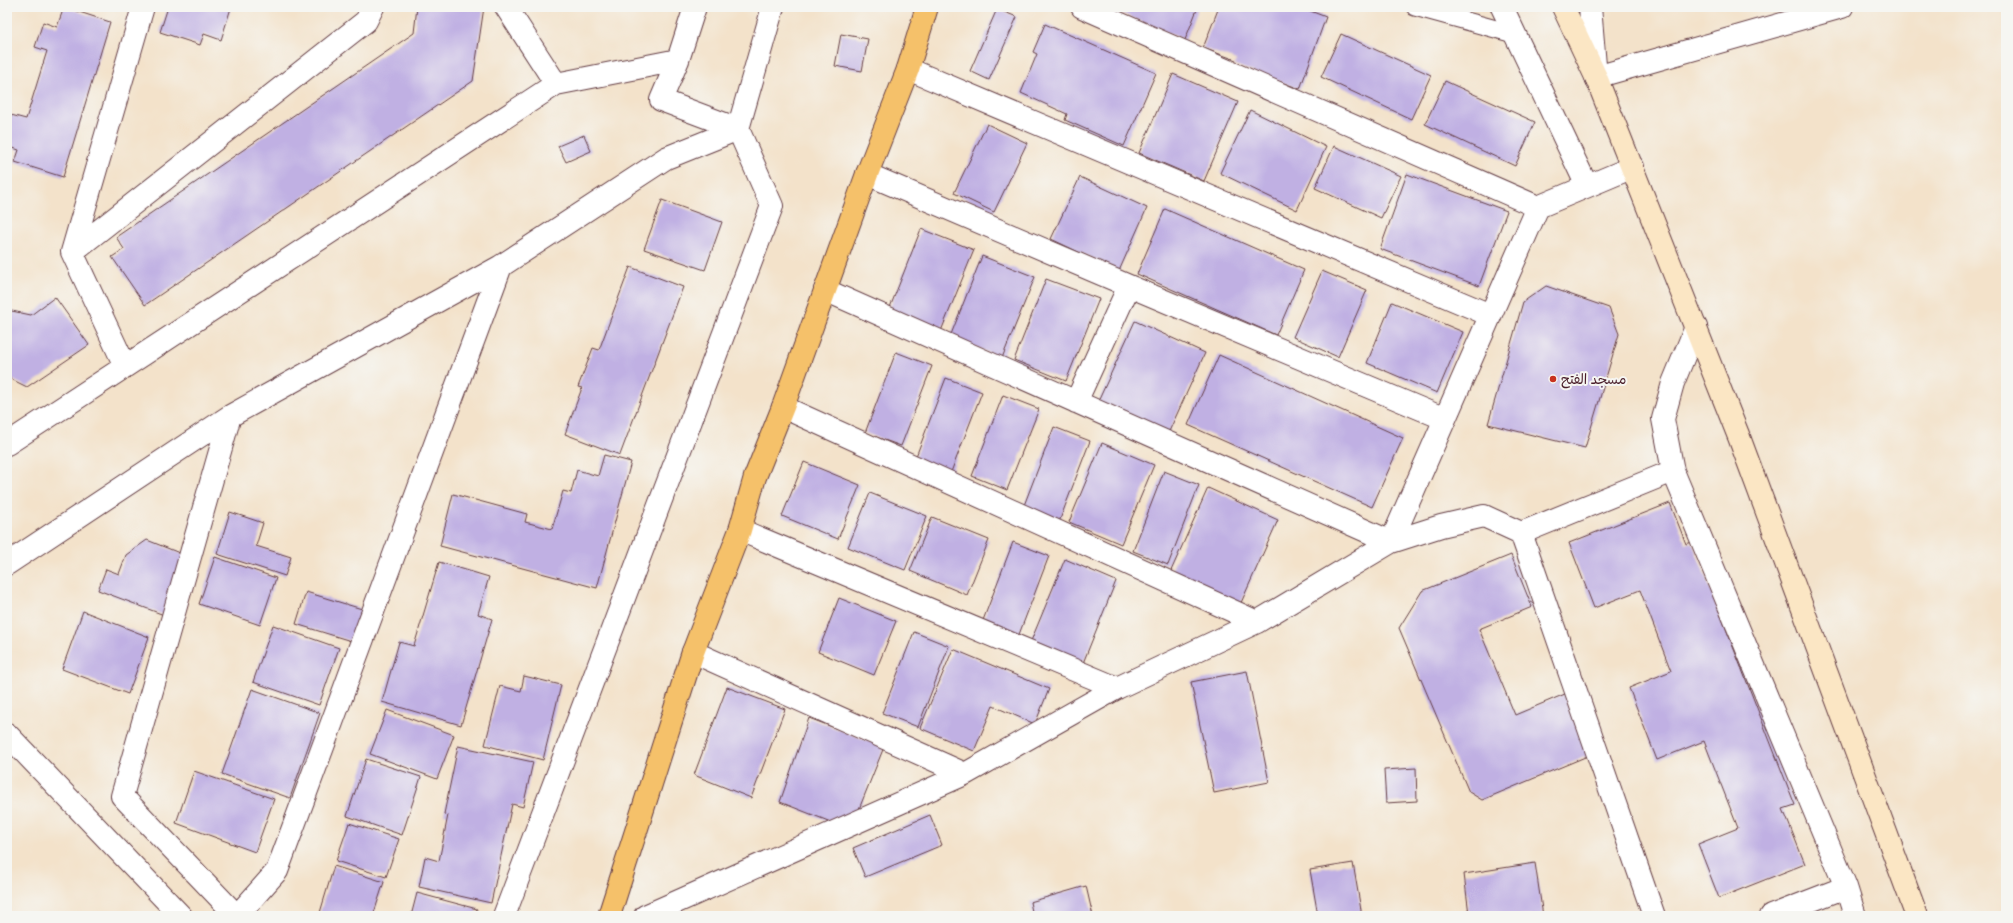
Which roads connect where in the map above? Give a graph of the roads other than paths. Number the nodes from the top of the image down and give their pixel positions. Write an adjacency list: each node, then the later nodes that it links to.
1 (143, 7): 23 (street)
2 (374, 7): 23 (street)
3 (506, 7): 17 (street)
4 (694, 7): 14 (street)
5 (773, 7): 18 (street)
6 (927, 7): 15 (main road)
7 (1082, 7): 22 (street)
8 (1415, 7): 13 (lane)
9 (1502, 7): 13 (street)
10 (1563, 7): 16 (main road)
11 (1590, 7): 16 (street)
12 (1842, 7): 16 (street)
13 (1514, 34): 21 (street)
14 (678, 60): 17 (street); 18 (street)
15 (908, 69): 20 (main road); 27 (street)
16 (1596, 77): 19 (main road)
17 (556, 84): 29 (street)
18 (738, 129): 24 (street); 48 (street)
19 (1633, 167): 21 (street); 28 (main road)
20 (867, 174): 25 (street); 26 (main road)
21 (1587, 186): 22 (street)
22 (1538, 207): 27 (street)
23 (72, 252): 29 (street)
24 (501, 266): 32 (street); 47 (street)
25 (1129, 286): 30 (street); 33 (street)
26 (825, 290): 30 (street); 31 (main road)
27 (1490, 315): 33 (street)
28 (1696, 327): 35 (street); 54 (main road)
29 (125, 366): 34 (street)
30 (1076, 402): 38 (street)
31 (783, 407): 36 (main road); 40 (street)
32 (230, 416): 39 (street); 47 (street)
33 (1445, 419): 38 (street)
34 (7, 444)
35 (1673, 471): 37 (street); 45 (street)
36 (740, 530): 41 (main road); 42 (street)
37 (1521, 533): 38 (street); 51 (street)
38 (1391, 542): 40 (street)
39 (7, 564)
40 (1257, 622): 42 (street)
41 (693, 652): 44 (street); 49 (main road)
42 (1117, 688): 44 (street)
43 (7, 734): 46 (street)
44 (965, 774): 50 (street)
45 (1846, 887): 52 (street); 53 (street)
46 (181, 916)
47 (237, 916)
48 (504, 916)
49 (608, 916)
50 (645, 916)
51 (1654, 916)
52 (1771, 916)
53 (1855, 916)
54 (1917, 916)

